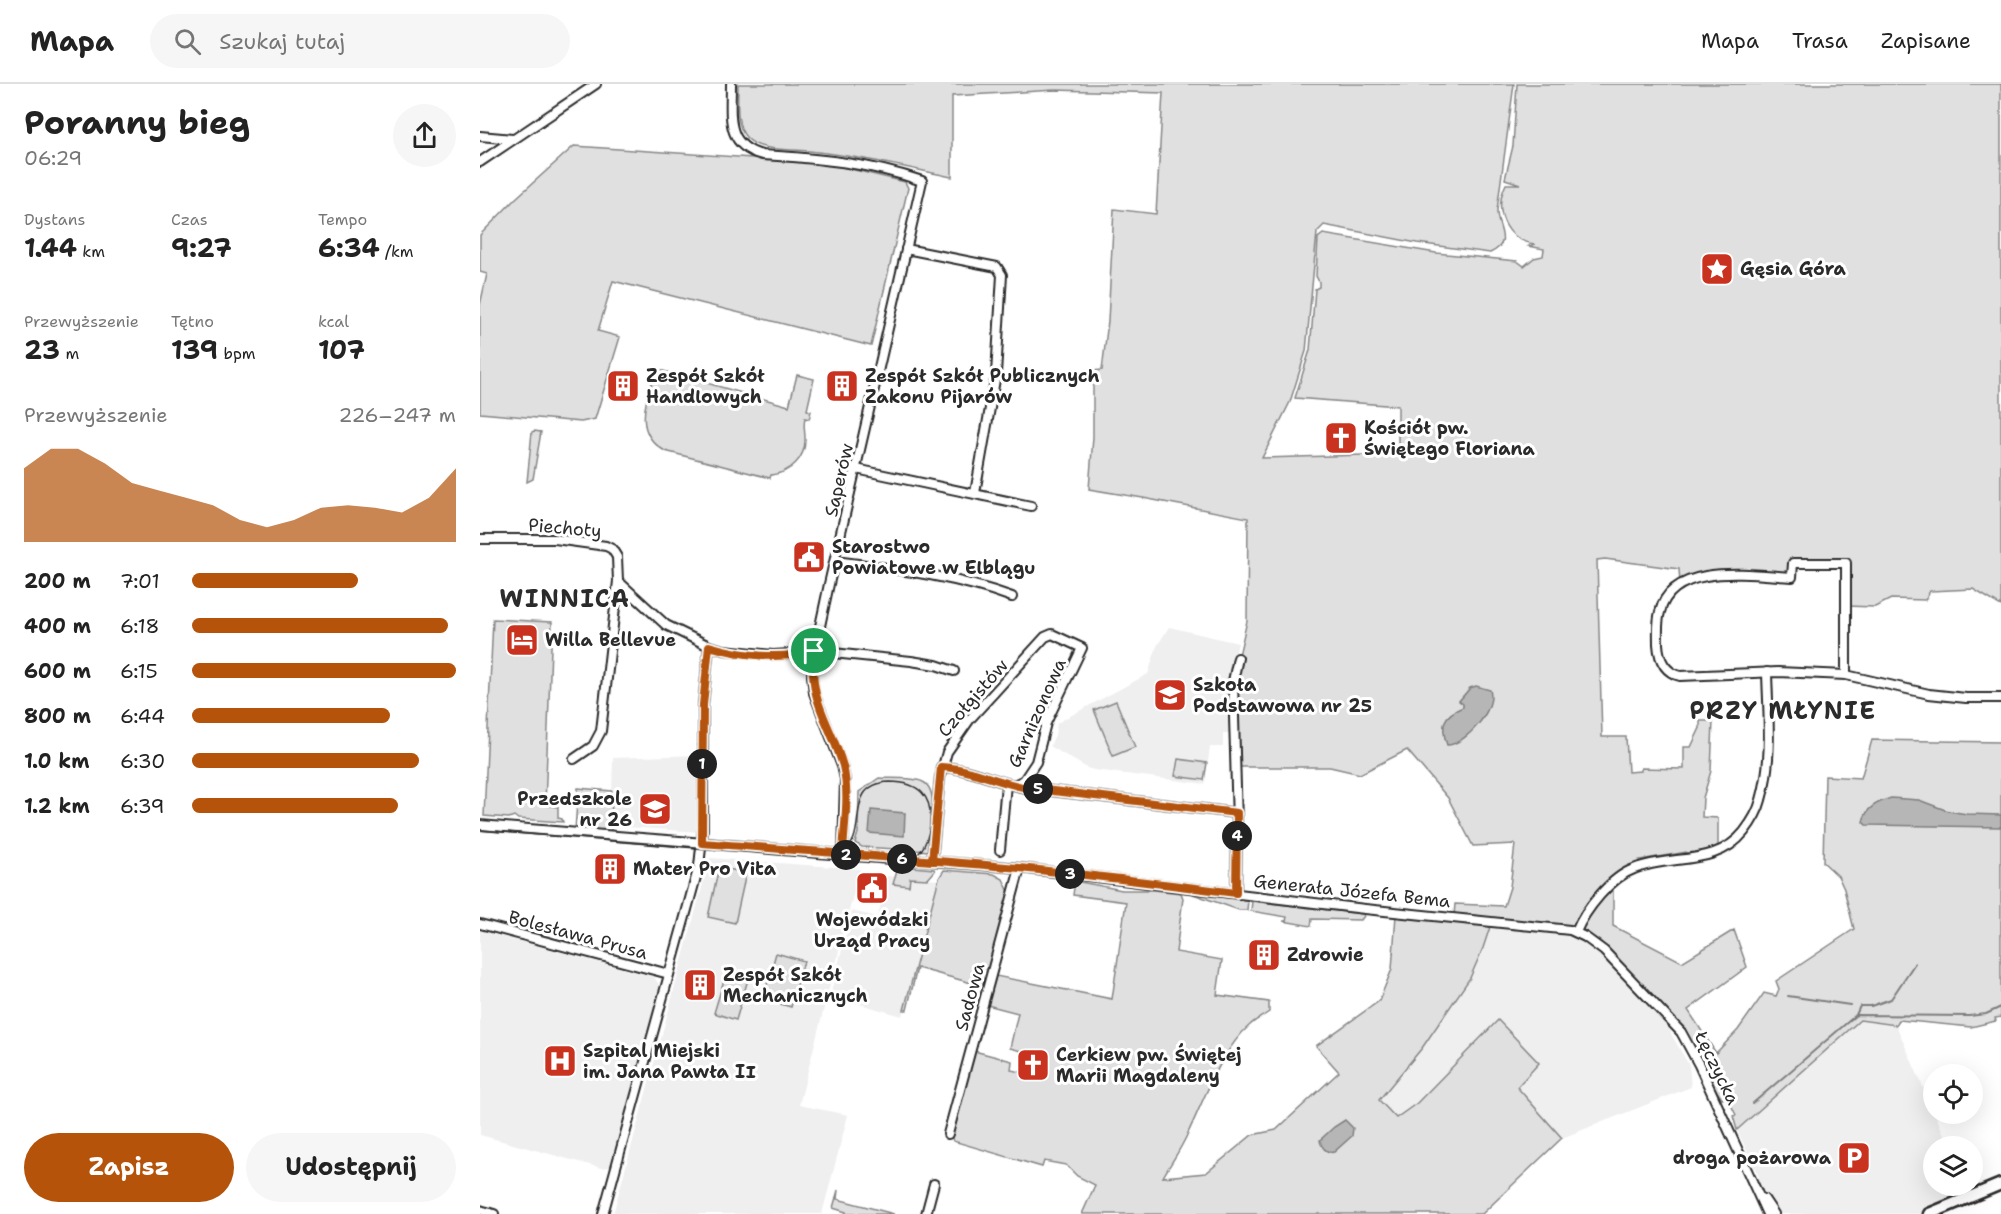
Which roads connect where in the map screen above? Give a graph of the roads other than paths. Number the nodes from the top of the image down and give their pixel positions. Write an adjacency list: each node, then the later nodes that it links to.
1 (596, 84): 4 (street)
2 (730, 84): 6 (street, Saperów)
3 (480, 135): 4 (street)
4 (513, 138): 5 (street)
5 (480, 162)
6 (906, 249): 7 (street, Saperów); 8 (street)
7 (856, 469): 8 (street); 11 (street, Saperów)
8 (975, 493): 9 (street)
9 (1031, 506)
10 (480, 539): 12 (street, Piechoty)
11 (835, 561): 13 (street); 16 (street, Saperów)
12 (618, 581): 14 (street); 22 (street, Piechoty)
13 (1012, 597)
14 (709, 646): 16 (street); 27 (street)
15 (1082, 648): 23 (street, Czołgistów); 24 (street, Garnizonowa)
16 (814, 651): 18 (street); 29 (street, Saperów)
17 (1238, 658): 25 (street)
18 (954, 671)
19 (1767, 672): 20 (street); 20 (street); 34 (street)
20 (1846, 675): 21 (street)
21 (2001, 698)
22 (574, 759)
23 (941, 767): 24 (street); 30 (street, Czołgistów)
24 (1010, 784): 25 (street); 28 (street, Garnizonowa)
25 (1237, 813): 32 (street)
26 (480, 825): 27 (street, Generała Józefa Bema)
27 (702, 843): 29 (street, Generała Józefa Bema); 35 (street)
28 (1000, 850)
29 (843, 854): 30 (street, Generała Józefa Bema)
30 (932, 861): 31 (street, Generała Józefa Bema)
31 (1020, 868): 32 (street, Generała Józefa Bema); 36 (street, Sadowa)
32 (1236, 893): 34 (street, Generała Józefa Bema)
33 (480, 924): 35 (street, Bolesława Prusa)
34 (1576, 932): 39 (street, Łęczycka)
35 (669, 974): 42 (street)
36 (948, 1134)
37 (934, 1184): 43 (street)
38 (2001, 1184): 46 (main road)
39 (1754, 1186): 44 (street, Łęczycka); 45 (street, Łęczycka)
40 (480, 1210): 41 (street)
41 (494, 1214)
42 (603, 1214)
43 (926, 1214)
44 (1767, 1214)
45 (1774, 1214)
46 (1929, 1214)

